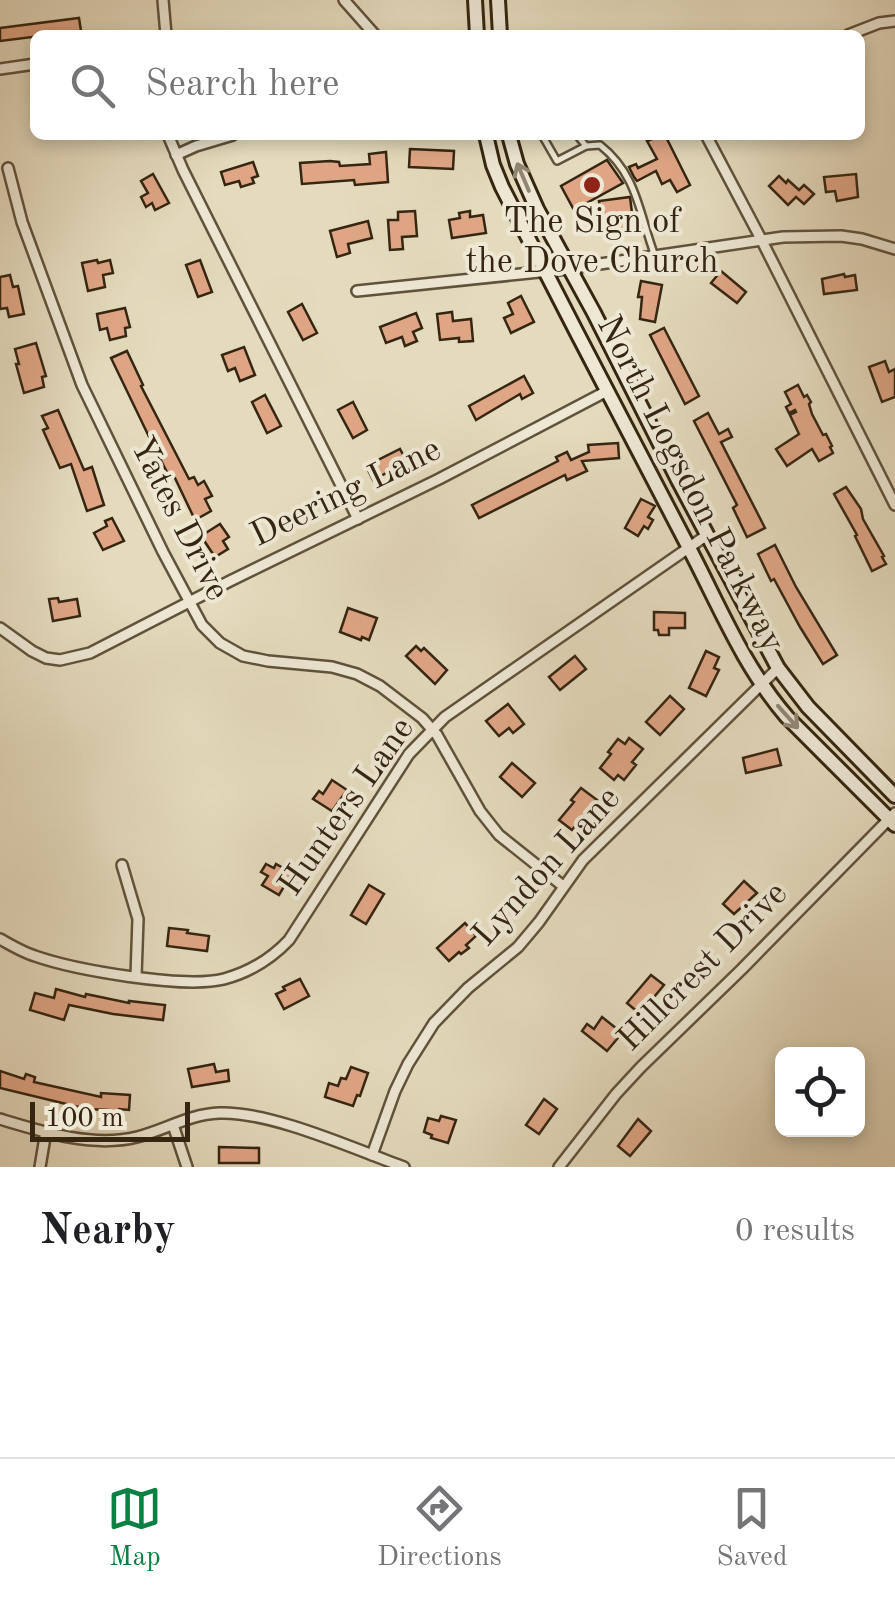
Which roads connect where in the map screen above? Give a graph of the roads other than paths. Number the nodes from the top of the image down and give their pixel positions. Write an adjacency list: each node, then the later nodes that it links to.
1 (163, 0): 6 (street)
2 (344, 0): 7 (street)
3 (475, 0): 8 (main road)
4 (498, 0): 9 (main road)
5 (895, 21): 10 (street)
6 (166, 30)
7 (370, 30)
8 (477, 30)
9 (500, 30)
10 (861, 30)
11 (30, 65): 12 (street)
12 (0, 70)
13 (170, 140): 21 (street)
14 (216, 140): 21 (street)
15 (487, 140): 27 (main road, North Logsdon Parkway)
16 (511, 140): 26 (main road, North Logsdon Parkway, one-way to 16)
17 (545, 140): 20 (lane)
18 (581, 140): 20 (lane)
19 (709, 140): 23 (street)
20 (586, 146): 25 (lane)
21 (176, 155): 31 (street)
22 (8, 168): 34 (street, Yates Drive)
23 (762, 239): 24 (street); 25 (street); 30 (street)
24 (895, 248)
25 (654, 256): 26 (street)
26 (569, 268): 27 (street); 32 (main road, North Logsdon Parkway)
27 (546, 271): 28 (street); 29 (main road, North Logsdon Parkway)
28 (357, 291)
29 (608, 391): 31 (street, Deering Lane); 33 (main road, North Logsdon Parkway)
30 (895, 505)
31 (358, 518): 34 (street, Deering Lane)
32 (707, 534): 33 (street, Hunters Lane); 36 (main road, North Logsdon Parkway)
33 (690, 548): 37 (main road, North Logsdon Parkway); 38 (street, Hunters Lane)
34 (189, 602): 35 (street, Deering Lane); 38 (street, Yates Drive)
35 (0, 628)
36 (778, 668): 37 (street, Lyndon Lane); 39 (main road, North Logsdon Parkway)
37 (761, 684): 40 (main road, North Logsdon Parkway, one-way to 40); 42 (street, Lyndon Lane)
38 (431, 729): 42 (street, Yates Drive); 44 (street, Hunters Lane)
39 (895, 796)
40 (893, 819): 52 (street, Hillcrest Drive)
41 (122, 866): 44 (street)
42 (563, 886): 48 (street, Lyndon Lane)
43 (0, 939): 44 (street, Hunters Lane)
44 (136, 976)
45 (0, 1119): 47 (street)
46 (173, 1125): 47 (street); 48 (street); 50 (street)
47 (46, 1131): 49 (street)
48 (372, 1156): 51 (street)
49 (40, 1167)
50 (187, 1167)
51 (404, 1167)
52 (559, 1167)

